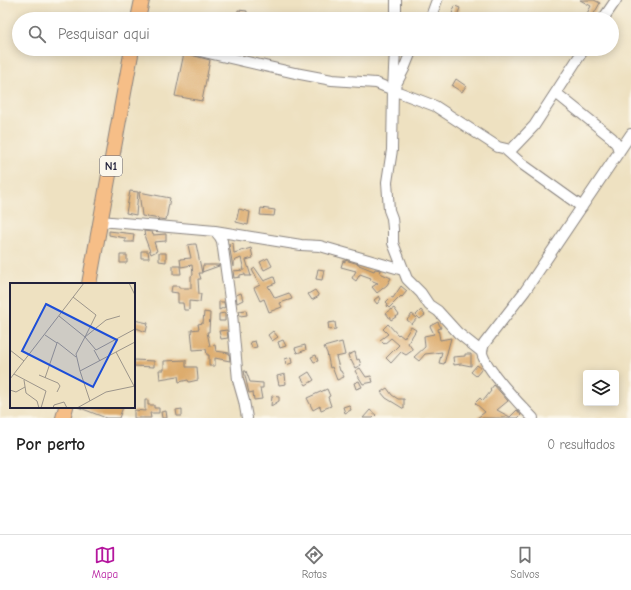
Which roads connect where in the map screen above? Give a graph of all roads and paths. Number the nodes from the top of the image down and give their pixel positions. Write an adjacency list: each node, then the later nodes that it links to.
1 (142, 0): 5 (highway)
2 (396, 0): 6 (street)
3 (437, 0): 7 (street)
4 (616, 0): 8 (street)
5 (139, 12)
6 (396, 12)
7 (433, 12)
8 (608, 12)
9 (131, 56): 21 (highway, N1)
10 (221, 56): 14 (street)
11 (395, 56): 14 (street)
12 (409, 56): 14 (street)
13 (580, 56): 15 (street)
14 (393, 90): 18 (street); 23 (street)
15 (556, 93): 17 (street); 18 (street)
16 (630, 136): 17 (street); 19 (street)
17 (612, 138): 19 (street)
18 (505, 149): 20 (street)
19 (619, 152): 20 (street)
20 (582, 206): 25 (street)
21 (100, 221): 22 (street); 24 (highway, N1)
22 (215, 231): 23 (street); 28 (street)
23 (403, 270): 25 (street)
24 (89, 283)
25 (482, 352): 29 (street)
26 (66, 408): 27 (highway)
27 (63, 418)
28 (247, 418)
29 (533, 418)

